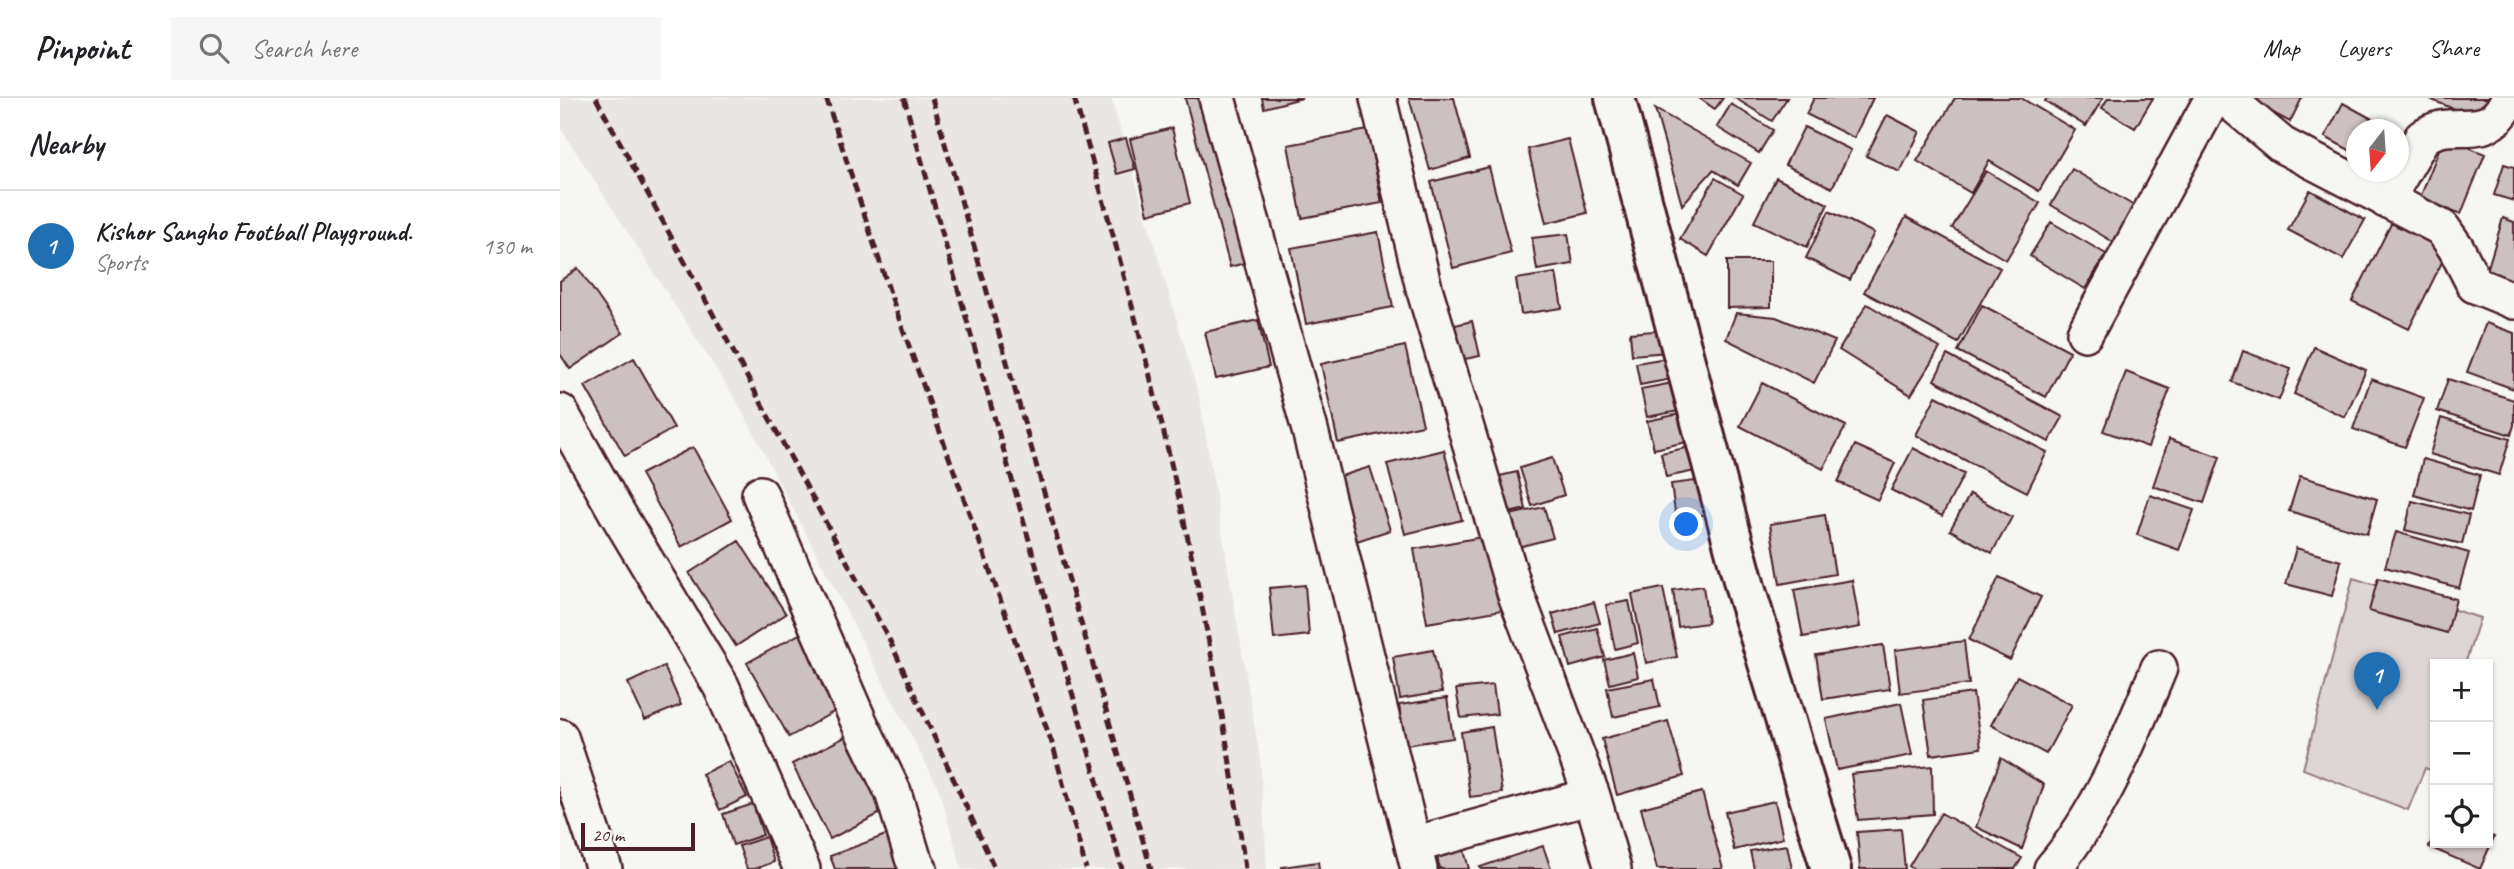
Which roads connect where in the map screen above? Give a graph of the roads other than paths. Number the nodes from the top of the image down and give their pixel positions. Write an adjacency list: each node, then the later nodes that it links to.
1 (1217, 98): 15 (street)
2 (1378, 98): 14 (street)
3 (1615, 98): 20 (street)
4 (2213, 98): 9 (street)
5 (2226, 98): 7 (street)
6 (2510, 98): 7 (street)
7 (2386, 200): 8 (street)
8 (2514, 301)
9 (2085, 333)
10 (560, 412): 17 (street)
11 (760, 494): 18 (street)
12 (2159, 668): 21 (street)
13 (560, 737): 16 (street)
14 (1591, 796): 15 (street); 19 (street)
15 (1416, 857)
16 (604, 869)
17 (802, 869)
18 (919, 869)
19 (1613, 869)
20 (1831, 869)
21 (2052, 869)

